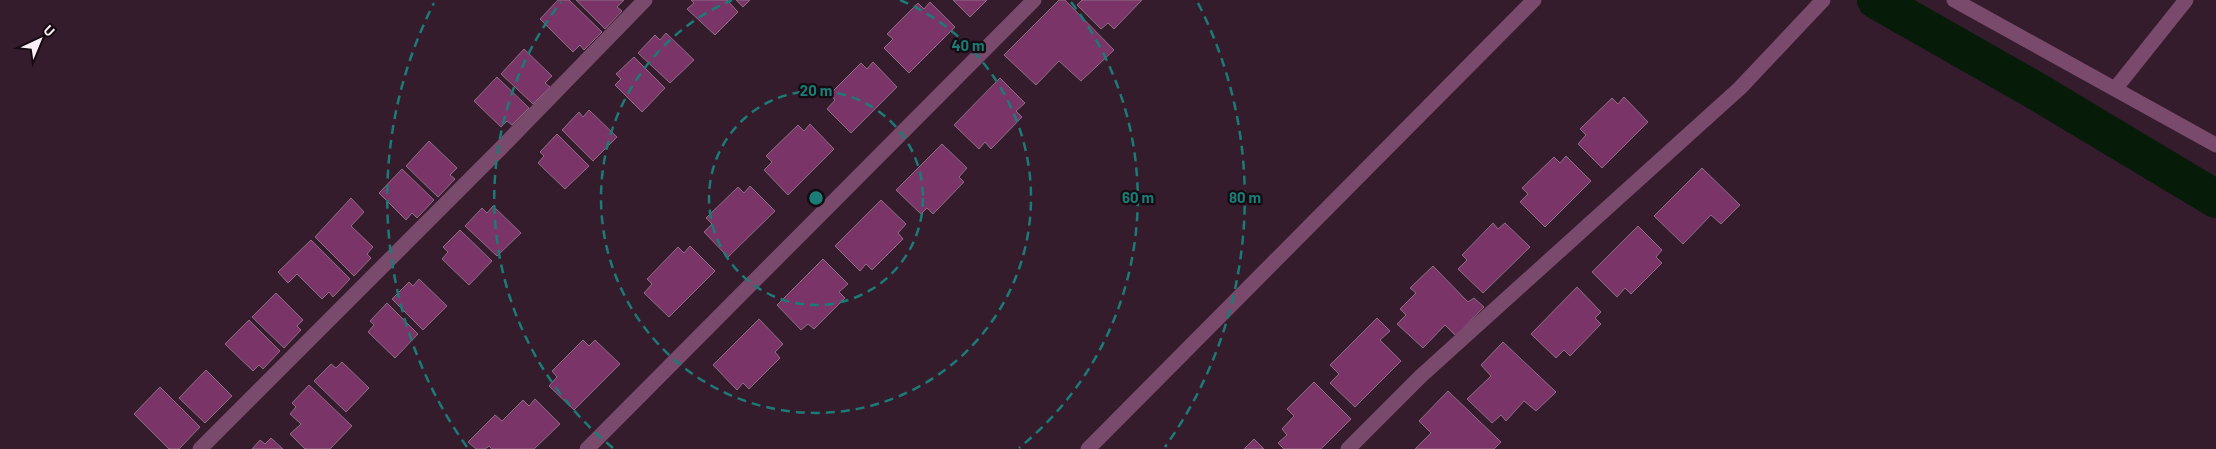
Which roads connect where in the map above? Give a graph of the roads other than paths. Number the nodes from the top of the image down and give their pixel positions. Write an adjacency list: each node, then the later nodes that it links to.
1 (645, 0): 9 (street)
2 (1034, 0): 10 (street)
3 (1534, 0): 11 (street)
4 (1954, 0): 7 (street)
5 (2186, 0): 7 (street)
6 (1822, 2): 12 (street)
7 (2115, 89): 8 (street)
8 (2216, 145)
9 (200, 449)
10 (587, 449)
11 (1088, 449)
12 (1348, 449)

